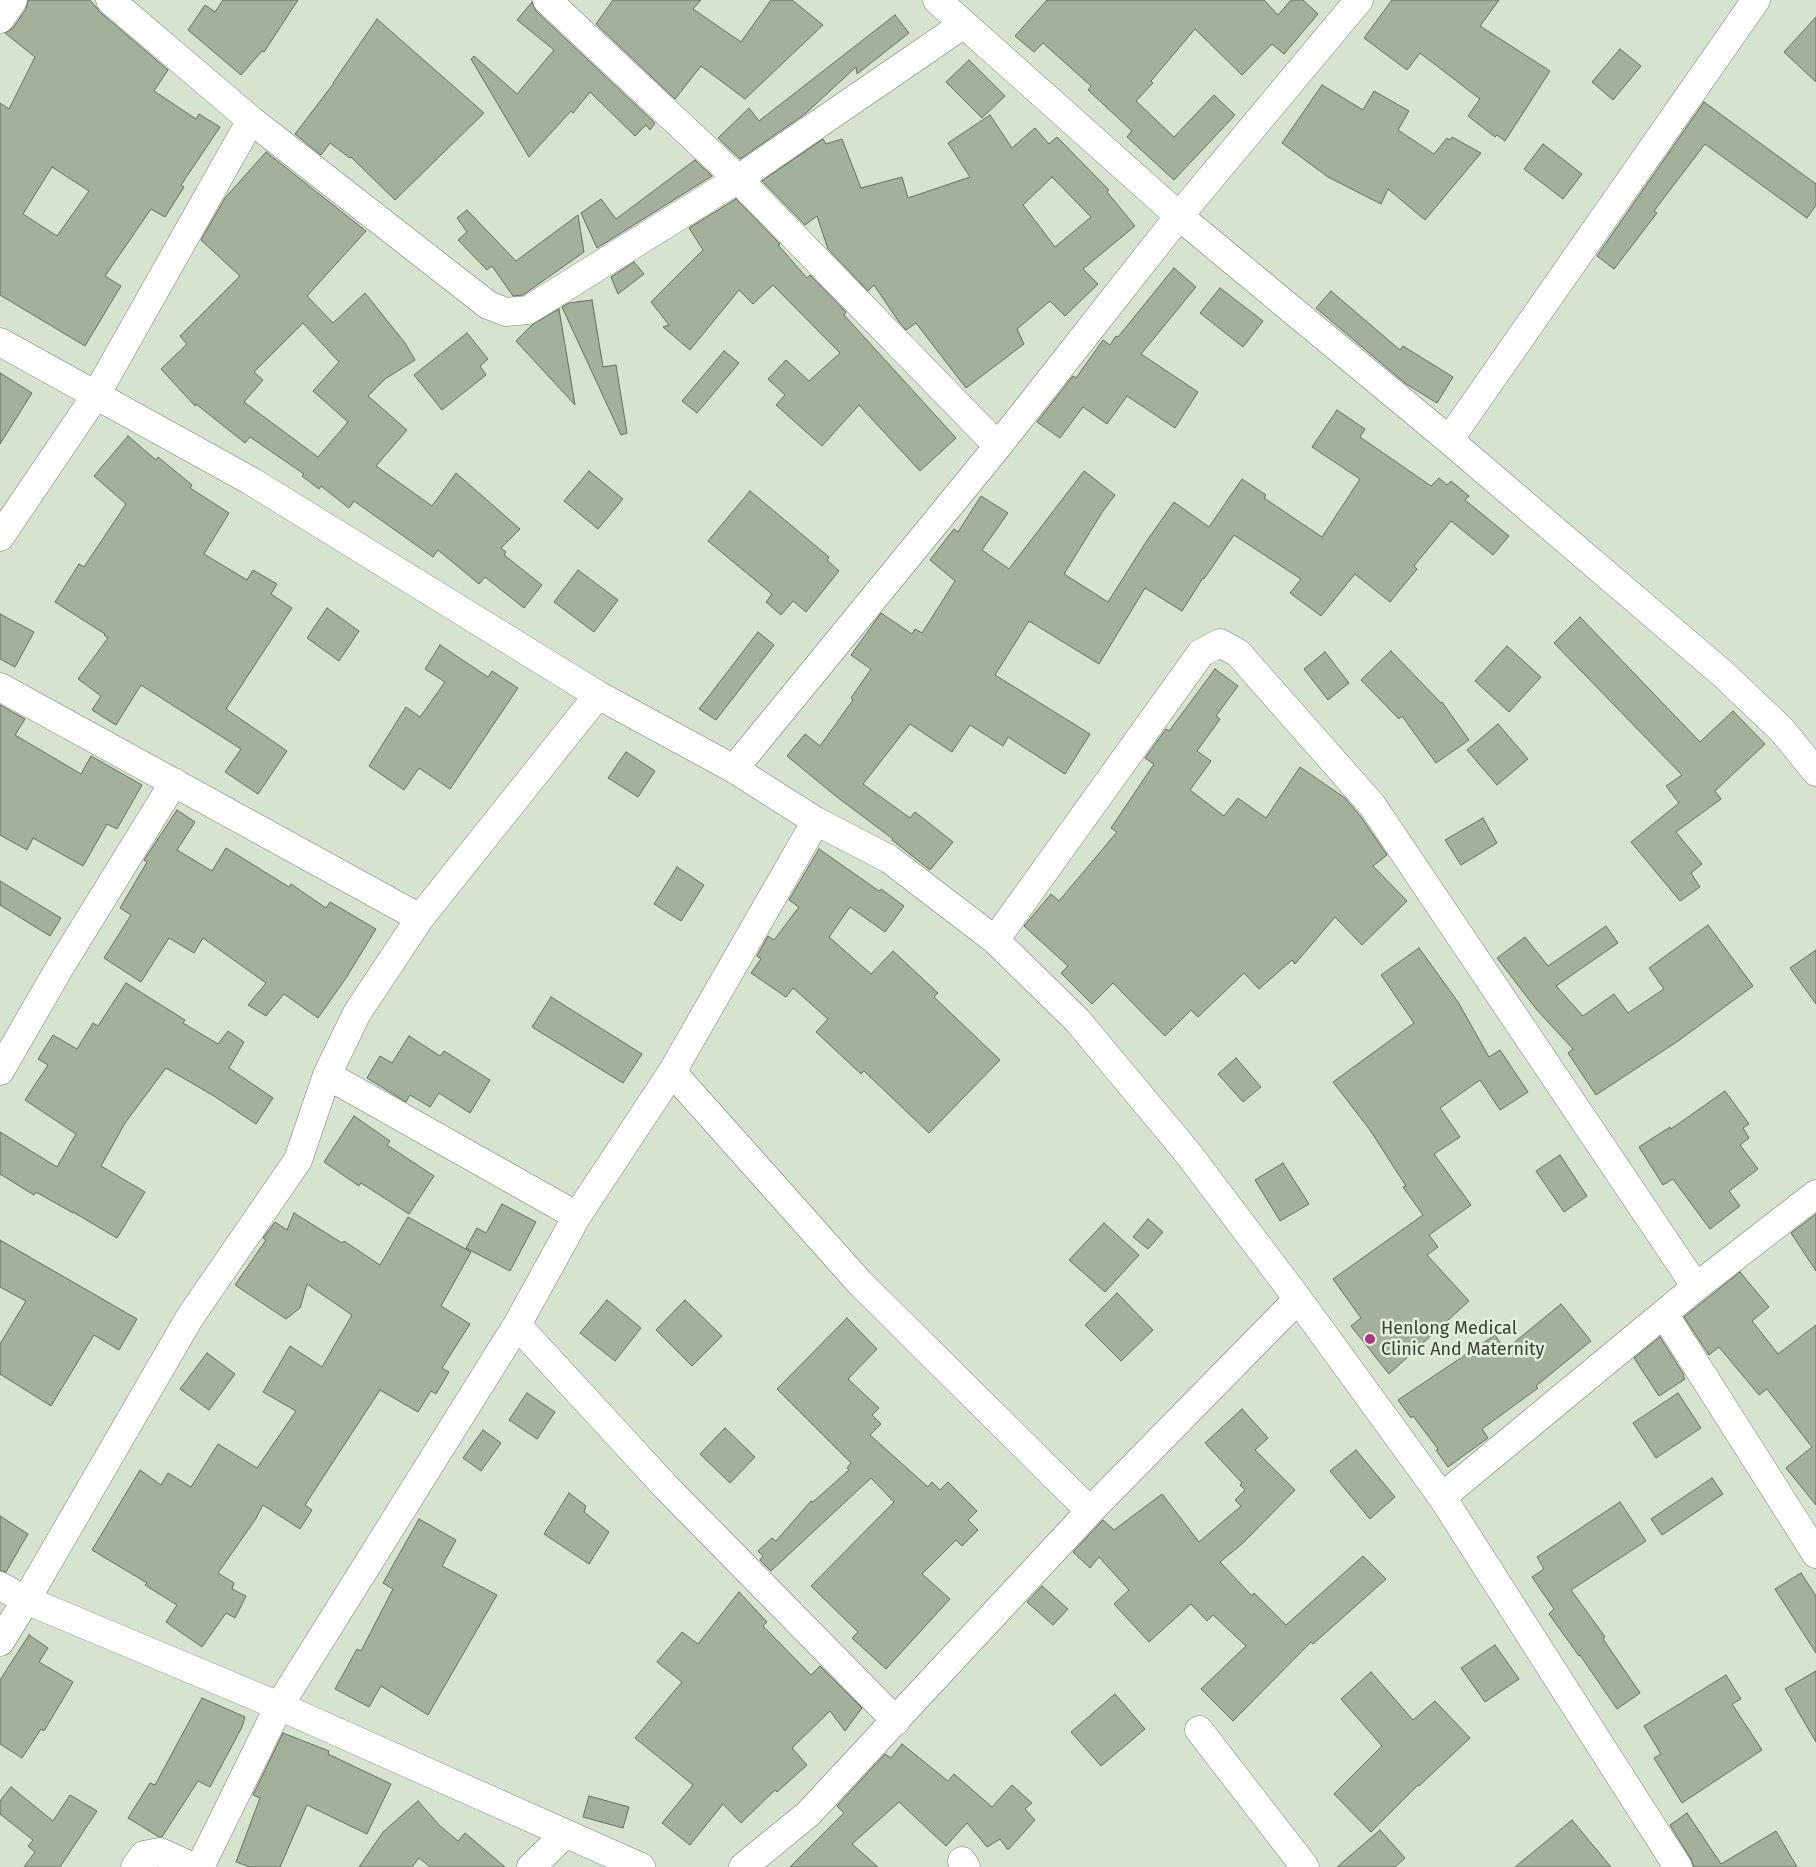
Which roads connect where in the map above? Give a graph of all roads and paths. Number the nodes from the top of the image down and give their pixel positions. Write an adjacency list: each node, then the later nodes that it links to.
1 (13, 0): 7 (street)
2 (110, 0): 9 (street)
3 (547, 0): 10 (street)
4 (936, 0): 8 (street)
5 (1359, 0): 11 (street)
6 (1756, 0): 14 (street)
7 (0, 19)
8 (964, 24): 10 (street); 11 (street)
9 (251, 120): 10 (street); 13 (street)
10 (738, 179): 15 (street)
11 (1179, 216): 14 (street); 15 (street)
12 (0, 342): 13 (street)
13 (96, 395): 16 (street); 18 (street)
14 (1449, 440): 20 (street)
15 (998, 446): 19 (street)
16 (0, 537)
17 (0, 687): 21 (street)
18 (598, 695): 19 (street); 23 (street)
19 (734, 769): 22 (street)
20 (1816, 772)
21 (174, 782): 23 (street); 25 (street)
22 (816, 821): 24 (street); 26 (street)
23 (420, 918): 27 (street)
24 (995, 940): 30 (street); 31 (street)
25 (0, 1071)
26 (672, 1072): 29 (street); 35 (street)
27 (327, 1076): 29 (street); 38 (street)
28 (1816, 1194): 30 (street)
29 (577, 1216): 33 (street)
30 (1696, 1287): 32 (street)
31 (1298, 1299): 34 (street); 35 (street)
32 (1664, 1314): 34 (street); 36 (street)
33 (517, 1325): 40 (street); 41 (street)
34 (1442, 1497): 51 (street)
35 (1090, 1511): 41 (street)
36 (1816, 1554)
37 (0, 1586): 38 (street)
38 (26, 1600): 39 (street); 40 (street)
39 (0, 1642)
40 (279, 1706): 43 (street); 46 (street)
41 (896, 1721): 49 (street)
42 (1199, 1730): 50 (street)
43 (566, 1834): 47 (street); 48 (street)
44 (135, 1867): 45 (street)
45 (193, 1867)
46 (200, 1867)
47 (532, 1867)
48 (641, 1867)
49 (743, 1867)
50 (1305, 1867)
51 (1678, 1867)

